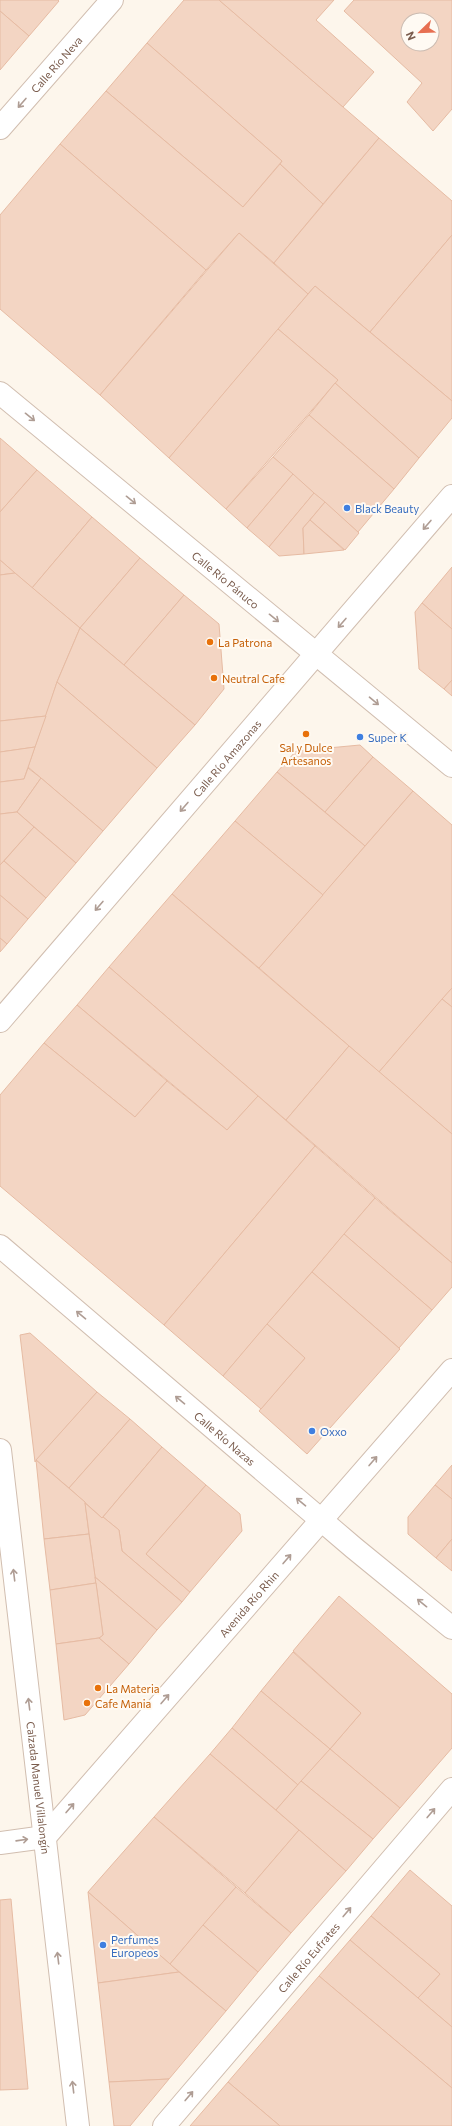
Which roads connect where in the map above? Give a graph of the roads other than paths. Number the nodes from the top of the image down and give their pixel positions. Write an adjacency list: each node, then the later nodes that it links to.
1 (112, 0): 2 (street, Calle Río Neva, one-way to 2)
2 (0, 128)
3 (0, 392): 5 (street, Calle Río Pánuco, one-way to 5)
4 (452, 496): 5 (street, Calle Río Amazonas, one-way to 5)
5 (316, 653): 6 (street, Calle Río Pánuco, one-way to 6); 7 (street, Calle Río Amazonas, one-way to 7)
6 (452, 766)
7 (0, 1021)
8 (0, 1246): 11 (street, Calle Río Nazas, one-way to 8)
9 (452, 1370): 11 (street, Avenida Río Rhin, one-way to 9)
10 (0, 1450): 14 (street, Calzada Manuel Villalongín, one-way to 10)
11 (321, 1520): 12 (street, Calle Río Nazas, one-way to 11); 14 (street, Avenida Río Rhin, one-way to 11)
12 (452, 1628)
13 (452, 1789): 17 (street, Calle Río Eufrates, one-way to 13)
14 (45, 1837): 15 (street, one-way to 14); 16 (street, Calzada Manuel Villalongín, one-way to 14)
15 (0, 1843)
16 (78, 2126)
17 (164, 2126)

